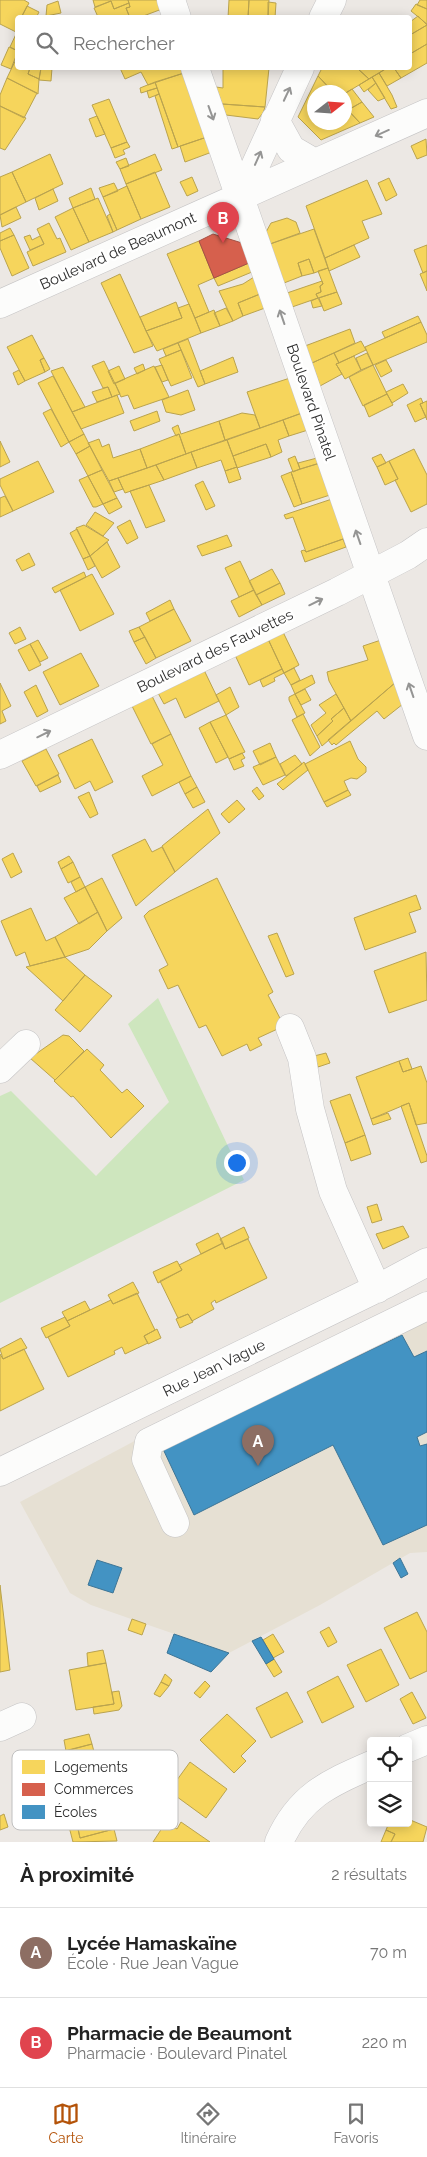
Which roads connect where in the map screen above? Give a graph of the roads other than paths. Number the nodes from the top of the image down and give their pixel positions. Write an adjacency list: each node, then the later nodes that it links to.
1 (171, 0): 3 (street)
2 (332, 0): 4 (street)
3 (176, 15)
4 (324, 15)
5 (196, 70): 10 (street, Boulevard Pinatel, one-way to 10)
6 (299, 70): 8 (street, one-way to 6)
7 (427, 113): 9 (street, Boulevard de Beaumont, one-way to 9)
8 (275, 120): 9 (street); 10 (street, one-way to 8)
9 (315, 163): 10 (street, Boulevard de Beaumont)
10 (241, 196): 11 (street, Boulevard de Beaumont); 13 (street, Boulevard Pinatel, one-way to 10)
11 (0, 304)
12 (427, 542): 13 (street, Boulevard des Fauvettes)
13 (370, 573): 14 (street, Boulevard Pinatel, one-way to 13); 15 (street, Boulevard des Fauvettes, one-way to 13)
14 (427, 736)
15 (0, 755)
16 (290, 1028): 20 (street)
17 (26, 1044): 18 (street)
18 (0, 1069)
19 (427, 1262): 20 (street, Rue Jean Vague)
20 (377, 1289): 22 (street, Rue Jean Vague)
21 (427, 1306): 23 (street)
22 (0, 1472)
23 (175, 1523)
24 (427, 1740): 25 (street)
25 (412, 1746)
26 (367, 1767): 27 (street)
27 (279, 1842)

